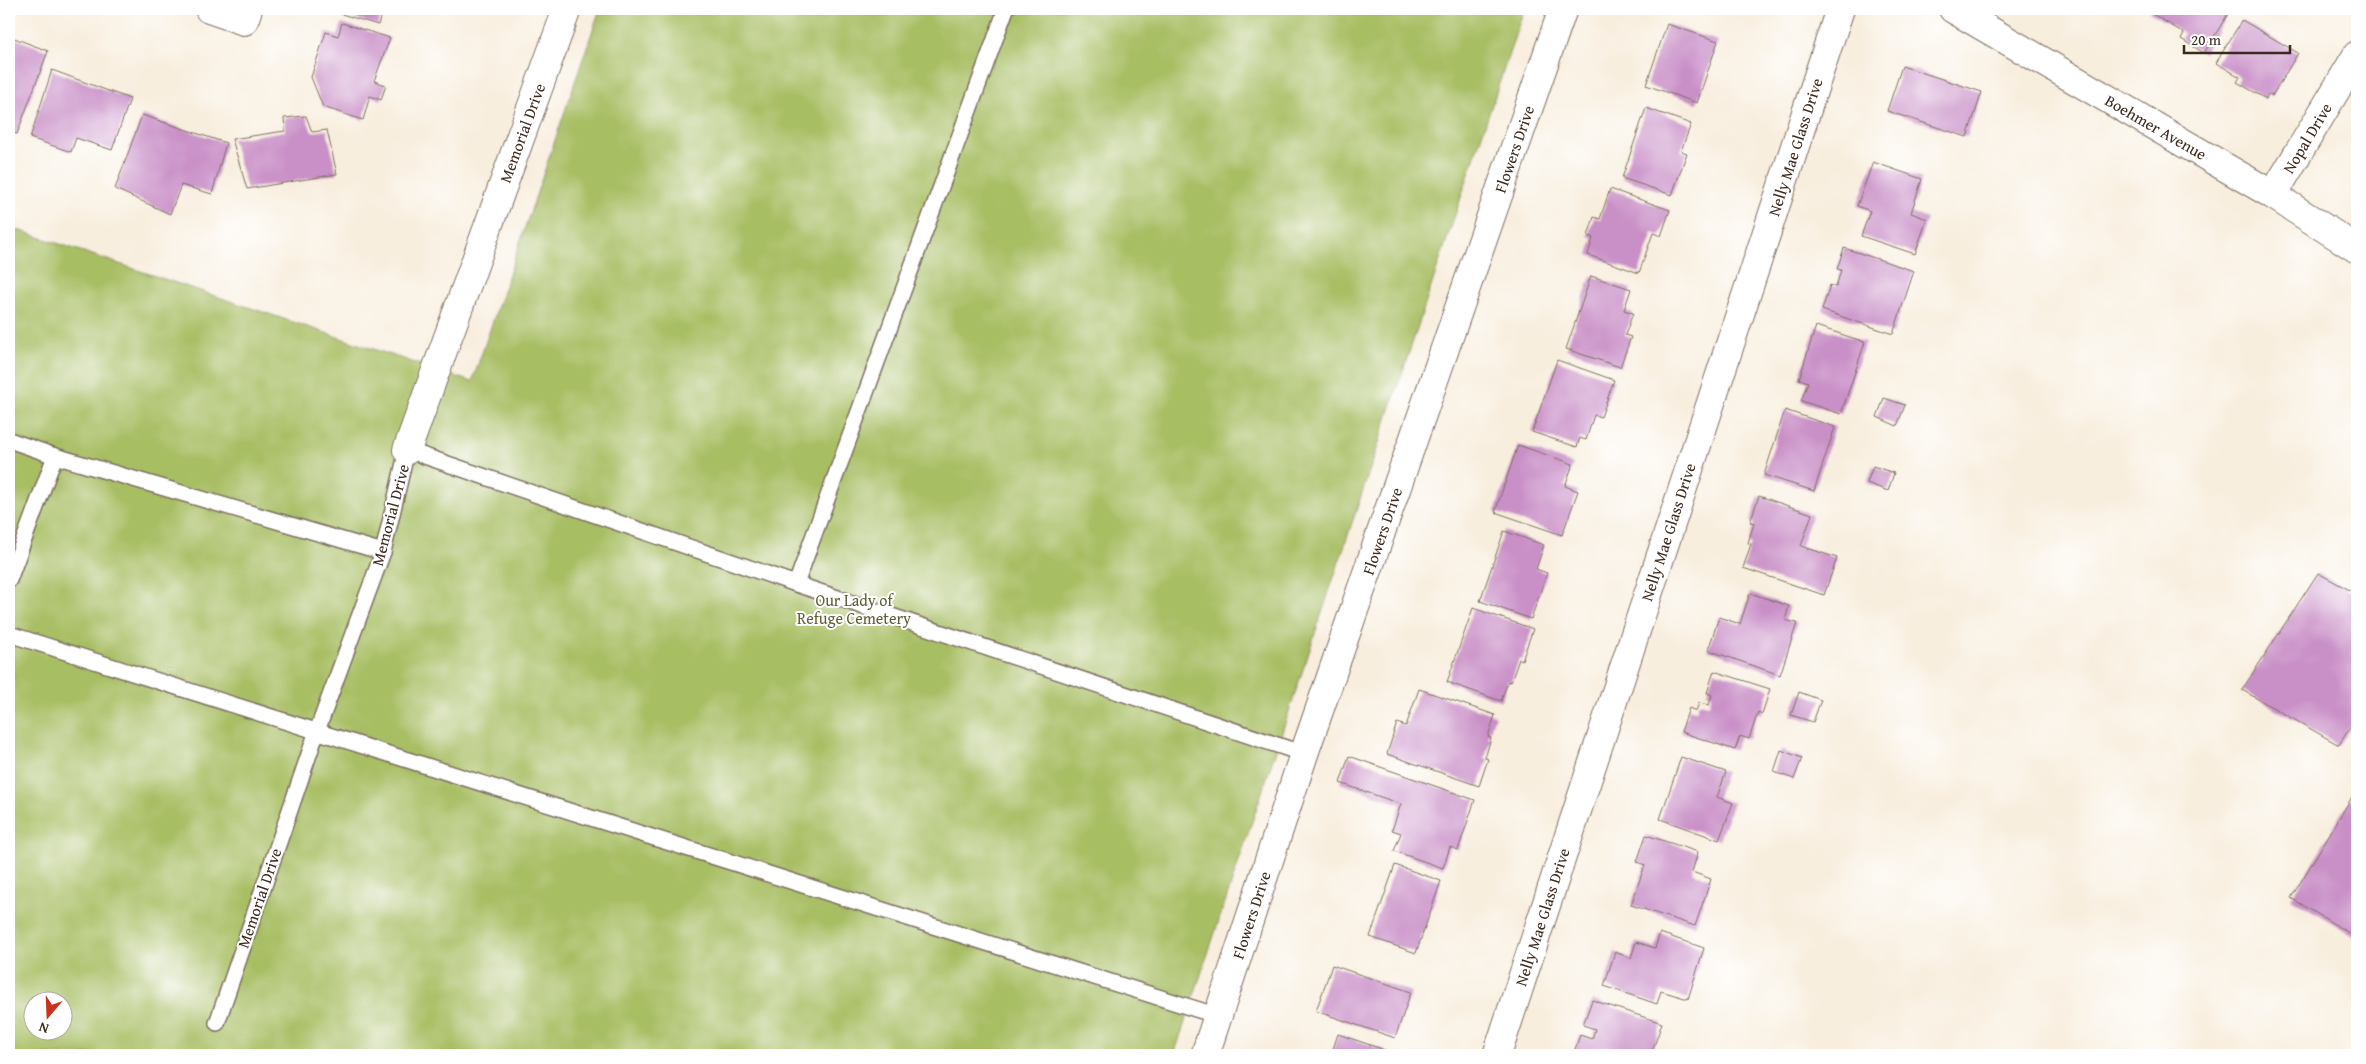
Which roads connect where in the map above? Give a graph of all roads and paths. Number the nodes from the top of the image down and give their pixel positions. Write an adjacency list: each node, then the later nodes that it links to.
1 (209, 9): 7 (street)
2 (567, 9): 12 (street, Memorial Drive)
3 (1006, 9): 16 (lane)
4 (1563, 9): 19 (street, Flowers Drive)
5 (1840, 9): 23 (street, Nelly Mae Glass Drive)
6 (1953, 9): 9 (street, Boehmer Avenue)
7 (246, 15)
8 (2357, 55): 9 (street, Nopal Drive)
9 (2273, 195): 10 (street, Boehmer Avenue)
10 (2357, 249)
11 (9, 440): 13 (lane)
12 (407, 450): 14 (lane, Memorial Drive); 16 (lane)
13 (55, 456): 14 (lane); 15 (lane)
14 (383, 552): 18 (lane, Memorial Drive)
15 (9, 580)
16 (796, 584): 19 (lane)
17 (9, 634): 18 (lane)
18 (317, 731): 20 (lane); 21 (lane, Memorial Drive)
19 (1304, 754): 20 (street, Flowers Drive)
20 (1218, 1016): 22 (street, Flowers Drive)
21 (216, 1023)
22 (1205, 1055)
23 (1497, 1055)

